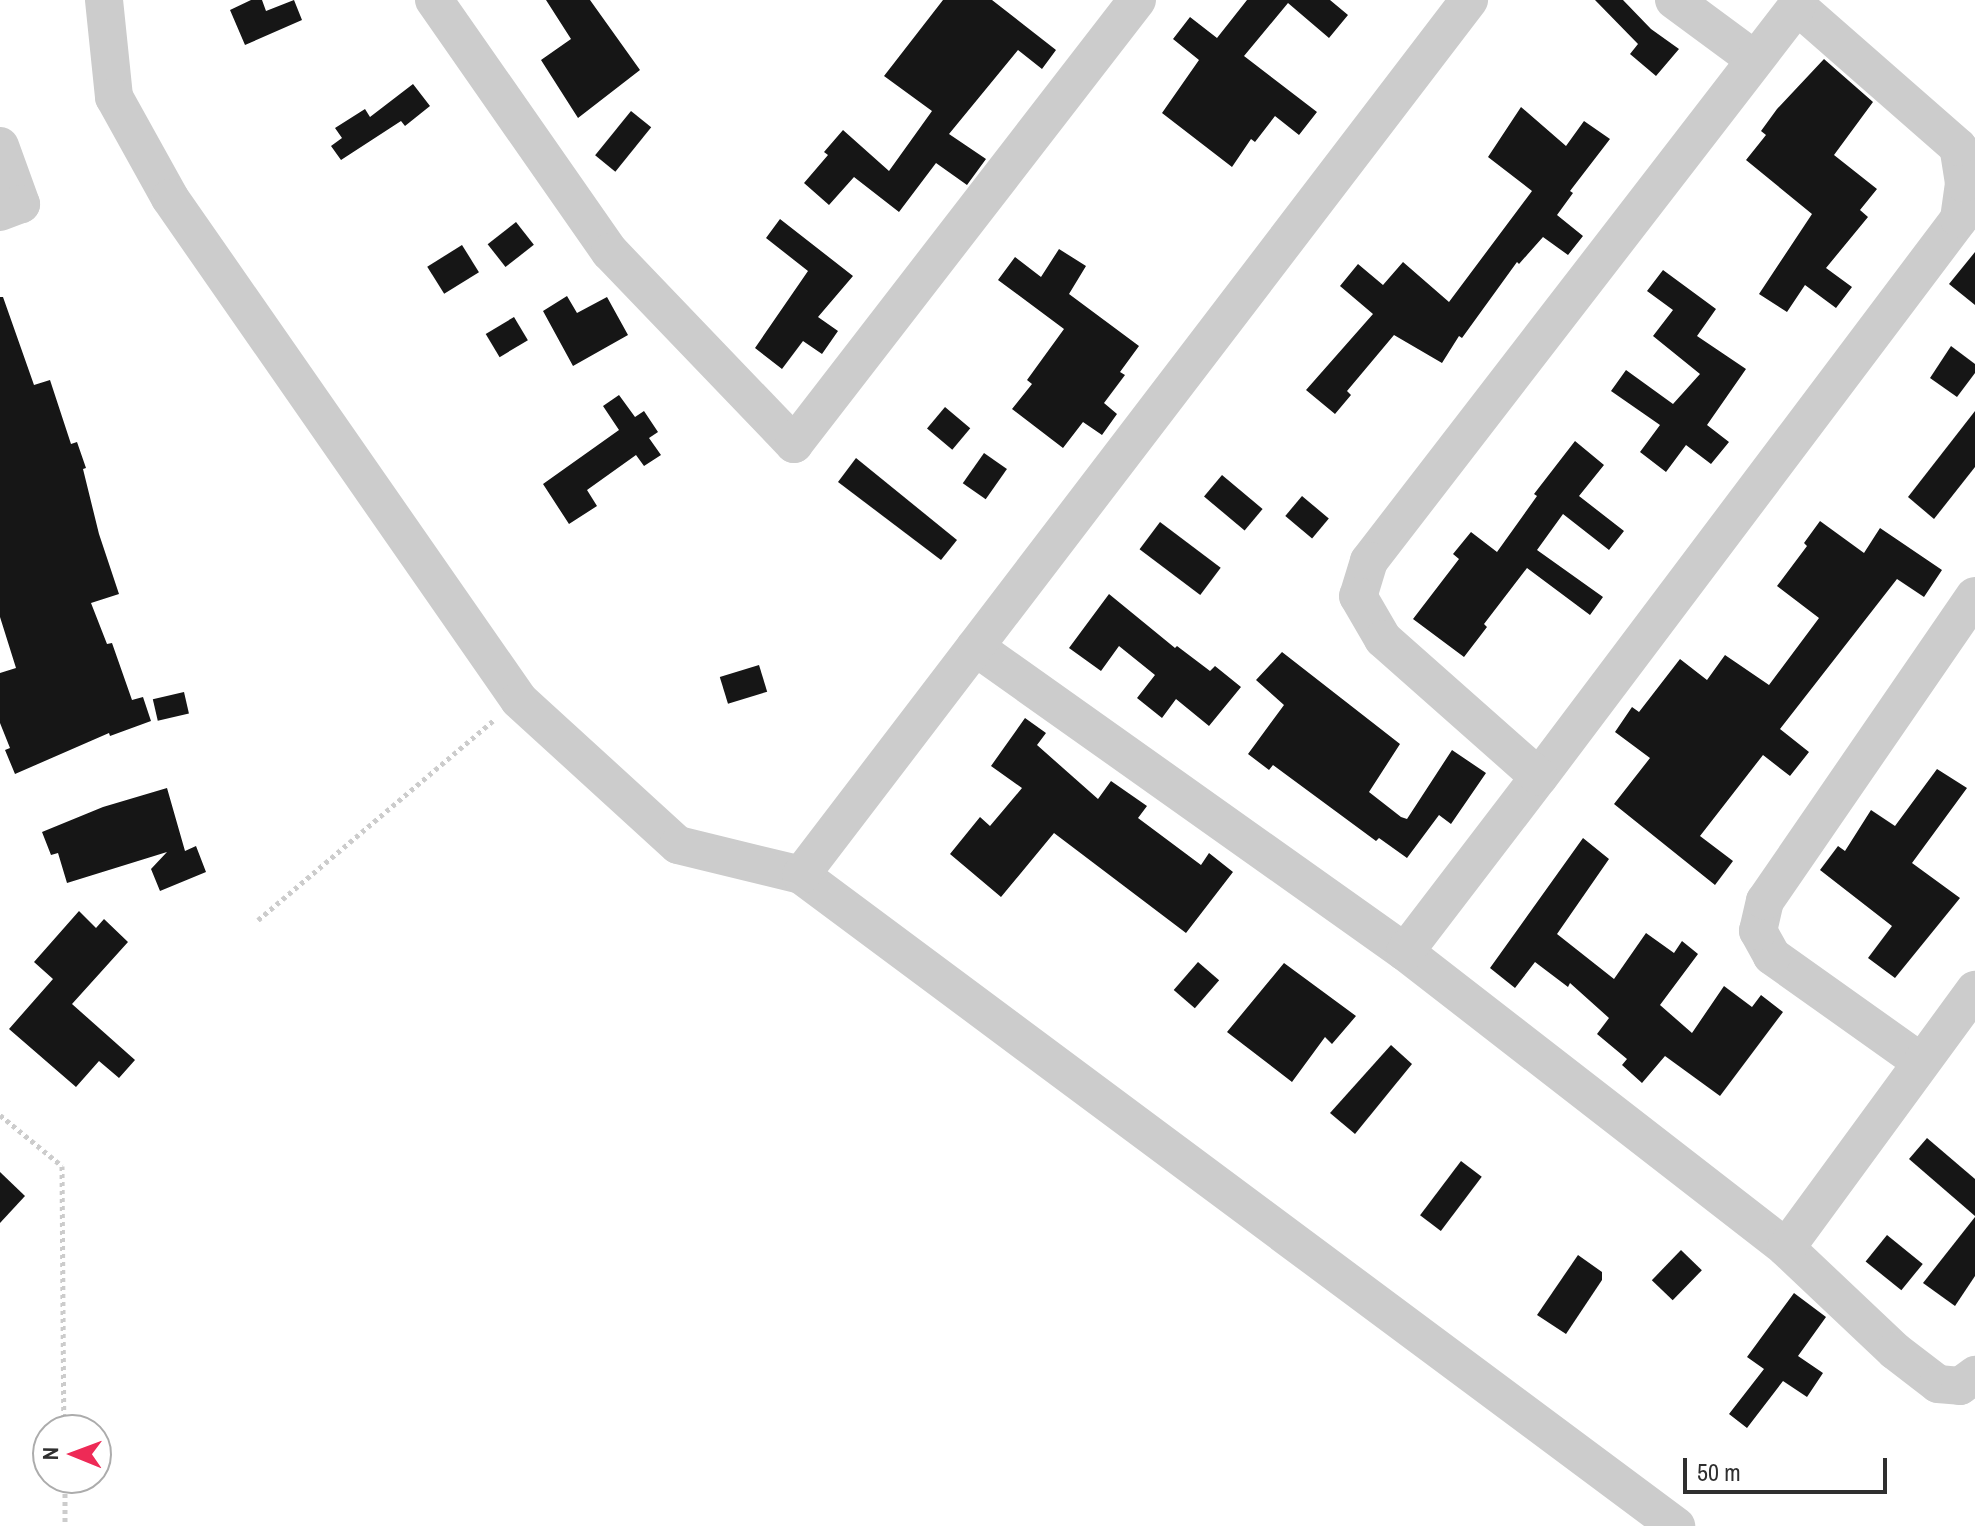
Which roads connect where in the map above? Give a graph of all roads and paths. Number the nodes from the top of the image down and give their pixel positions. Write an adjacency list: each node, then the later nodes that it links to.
1 (104, 0): 13 (street)
2 (434, 0): 3 (street)
3 (1137, 0)
4 (1469, 0): 12 (street)
5 (1674, 0): 7 (street)
6 (1799, 3): 7 (street); 10 (street)
7 (1754, 59): 14 (street)
8 (0, 146): 9 (street)
9 (0, 212)
10 (1967, 224): 14 (street)
11 (1975, 596): 19 (street)
12 (975, 647): 15 (street); 17 (street)
13 (519, 700): 15 (street); 16 (path)
14 (1539, 777): 17 (street)
15 (801, 875): 26 (street)
16 (258, 920)
17 (1405, 952): 21 (street)
18 (1975, 990): 19 (street)
19 (1921, 1062): 21 (street)
20 (0, 1115): 23 (path)
21 (1786, 1248): 22 (street)
22 (1975, 1375)
23 (64, 1414)
24 (65, 1494): 25 (path)
25 (65, 1526)
26 (1676, 1526)

